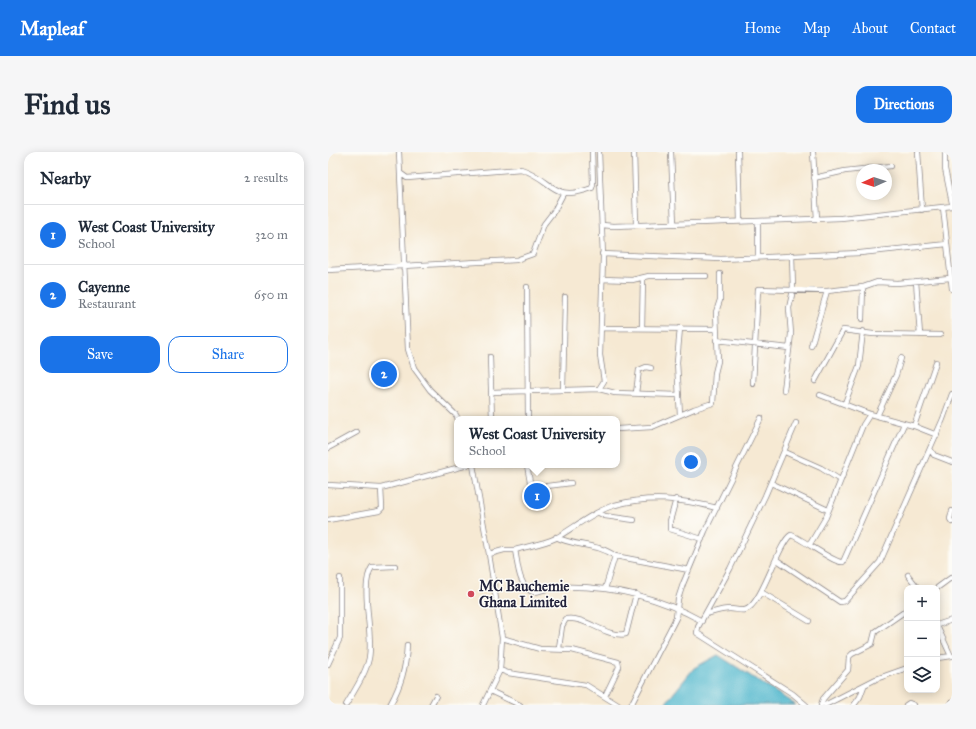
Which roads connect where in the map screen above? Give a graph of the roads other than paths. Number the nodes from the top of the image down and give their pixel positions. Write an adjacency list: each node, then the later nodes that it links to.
1 (399, 152): 11 (street)
2 (592, 152): 13 (street)
3 (599, 152): 22 (street)
4 (634, 152): 20 (street)
5 (671, 152): 21 (street)
6 (738, 152): 18 (street)
7 (813, 152): 12 (street)
8 (918, 152): 16 (street)
9 (946, 152): 14 (street)
10 (856, 170): 12 (street)
11 (400, 173): 13 (street); 27 (street)
12 (814, 178): 17 (street)
13 (562, 194): 27 (street)
14 (952, 205): 15 (street)
15 (943, 207): 16 (street); 23 (street)
16 (922, 210): 17 (street)
17 (817, 219): 19 (street)
18 (740, 221): 19 (street); 21 (street)
19 (758, 221): 26 (street)
20 (636, 224): 21 (street); 22 (street)
21 (674, 224)
22 (602, 225): 24 (street)
23 (947, 244): 25 (street); 33 (street)
24 (602, 254): 26 (street); 32 (street)
25 (792, 256): 26 (street); 38 (street)
26 (758, 257)
27 (404, 266): 28 (street); 71 (street)
28 (328, 270)
29 (720, 274): 45 (street)
30 (706, 276): 31 (street)
31 (643, 278): 32 (street); 43 (street)
32 (602, 279): 42 (street)
33 (951, 279): 34 (street); 37 (street)
34 (916, 281): 36 (street); 48 (street)
35 (526, 287): 62 (street)
36 (862, 287): 39 (street); 41 (street)
37 (952, 289)
38 (793, 290): 39 (street); 50 (street); 52 (street)
39 (827, 291): 51 (street)
40 (565, 296): 60 (street)
41 (862, 319)
42 (601, 328): 43 (street); 59 (street)
43 (642, 328): 44 (street)
44 (680, 328): 45 (street); 66 (street)
45 (715, 329): 49 (street)
46 (863, 331): 48 (street); 57 (street); 68 (street)
47 (940, 334): 48 (street)
48 (920, 335)
49 (716, 340): 50 (street); 70 (street)
50 (754, 344): 52 (street); 58 (street)
51 (811, 346)
52 (789, 348): 61 (street)
53 (490, 357): 63 (street)
54 (901, 358): 74 (street)
55 (936, 362): 78 (street)
56 (651, 368): 64 (street)
57 (815, 381)
58 (753, 384)
59 (599, 389): 60 (street); 64 (street)
60 (563, 390): 62 (street)
61 (784, 390)
62 (528, 391): 63 (street); 73 (street)
63 (491, 392): 72 (street)
64 (636, 393): 66 (street)
65 (952, 394): 81 (street)
66 (679, 395): 70 (street)
67 (820, 395): 68 (street)
68 (845, 403): 69 (street)
69 (870, 414): 74 (street); 89 (street)
70 (680, 415): 79 (street)
71 (456, 416)
72 (492, 416)
73 (528, 416)
74 (877, 416): 77 (street)
75 (761, 418): 95 (street)
76 (796, 424): 84 (street)
77 (904, 424): 78 (street); 104 (street)
78 (914, 426): 81 (street)
79 (620, 429)
80 (357, 432): 82 (street)
81 (937, 435): 83 (street)
82 (328, 448)
83 (930, 449): 85 (street); 108 (street)
84 (785, 452): 89 (street); 91 (street)
85 (952, 462)
86 (457, 468): 93 (street)
87 (474, 468): 106 (street)
88 (528, 468): 90 (street)
89 (840, 480): 96 (street)
90 (571, 483)
91 (771, 483): 96 (street); 121 (street)
92 (328, 485): 93 (street)
93 (381, 488): 99 (street)
94 (676, 499): 95 (street); 98 (street); 103 (street)
95 (717, 508): 103 (street)
96 (828, 510): 104 (street)
97 (952, 510): 101 (street)
98 (599, 513): 100 (street); 102 (street)
99 (328, 520)
100 (634, 520)
101 (952, 522)
102 (556, 537): 105 (street); 107 (street)
103 (702, 539): 110 (street)
104 (810, 544): 108 (street)
105 (515, 550): 106 (street); 116 (street)
106 (489, 554): 127 (street)
107 (615, 556): 110 (street); 116 (street)
108 (777, 560): 117 (street)
109 (395, 566): 140 (street)
110 (689, 570): 119 (street)
111 (908, 575): 114 (street)
112 (952, 577): 115 (street)
113 (340, 578): 132 (street)
114 (916, 585)
115 (940, 586)
116 (605, 590): 118 (street)
117 (761, 592): 121 (street); 124 (street)
118 (636, 594): 119 (street); 129 (street)
119 (677, 609): 123 (street); 146 (street)
120 (904, 612): 148 (street)
121 (706, 614): 123 (street)
122 (952, 620): 125 (street)
123 (702, 621): 147 (street)
124 (809, 621)
125 (940, 625)
126 (940, 632): 130 (street)
127 (502, 638): 129 (street); 134 (street)
128 (407, 645): 141 (street)
129 (558, 648): 138 (street)
130 (951, 656): 131 (street)
131 (940, 658)
132 (328, 664)
133 (904, 669): 135 (street)
134 (500, 670): 136 (street); 138 (street)
135 (864, 686): 149 (street); 150 (street)
136 (490, 691): 143 (street); 144 (street)
137 (436, 696): 142 (street)
138 (605, 696): 145 (street)
139 (952, 702): 153 (street)
140 (346, 705)
141 (390, 705)
142 (431, 705)
143 (483, 705)
144 (520, 705)
145 (618, 705)
146 (631, 705)
147 (806, 705)
148 (821, 705)
149 (825, 705)
150 (854, 705)
151 (906, 705): 152 (street)
152 (914, 705)
153 (950, 705)

